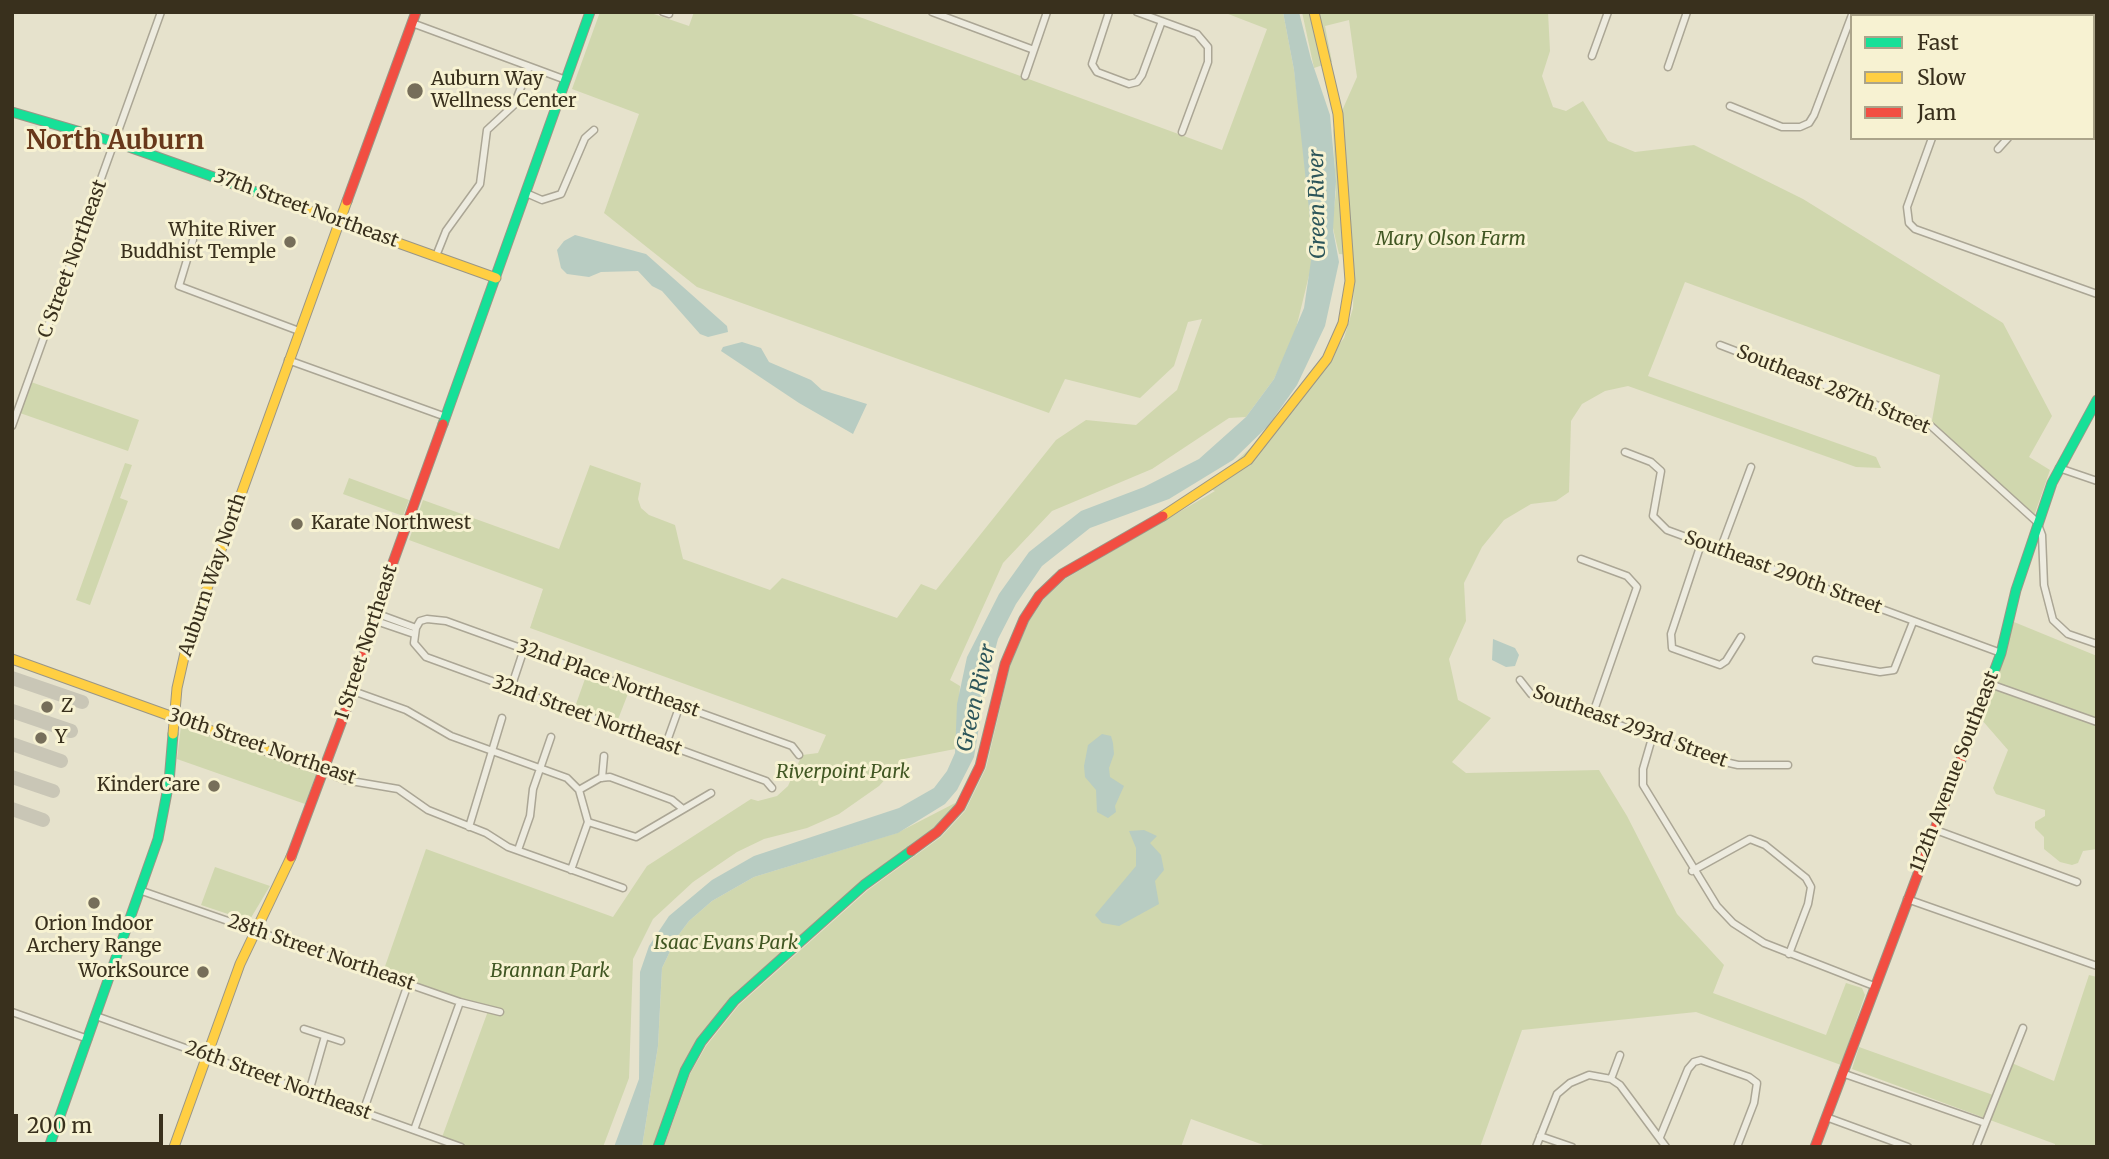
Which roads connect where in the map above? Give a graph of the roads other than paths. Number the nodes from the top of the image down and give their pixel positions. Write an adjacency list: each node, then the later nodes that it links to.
1 (161, 12): 26 (street, C Street Northeast)
2 (416, 12): 13 (street, Auburn Way North)
3 (590, 12): 19 (street, I Street Northeast)
4 (932, 12): 14 (street)
5 (1047, 12): 14 (street)
6 (1109, 12): 12 (street)
7 (1137, 12): 12 (street)
8 (1314, 12): 118 (street)
9 (1608, 12): 15 (street)
10 (1687, 12): 17 (street)
11 (1850, 20): 20 (street)
12 (1162, 21): 23 (street)
13 (412, 23): 16 (street); 29 (street, Auburn Way North)
14 (1034, 50): 18 (street)
15 (1592, 56)
16 (529, 66): 19 (street); 31 (street)
17 (1668, 67)
18 (1025, 76)
19 (566, 80): 28 (street, I Street Northeast)
20 (1730, 106)
21 (12, 112): 26 (street, 37th Street Northeast)
22 (594, 130): 28 (street)
23 (1182, 132)
24 (1931, 140): 33 (street)
25 (2006, 140): 27 (street)
26 (115, 142): 29 (street, 37th Street Northeast); 39 (street, C Street Northeast)
27 (1998, 149)
28 (526, 193): 32 (street, I Street Northeast)
29 (339, 221): 31 (street, 37th Street Northeast); 34 (street, Auburn Way North)
30 (193, 240): 34 (street)
31 (436, 256): 32 (street, 37th Street Northeast)
32 (496, 278): 38 (street, I Street Northeast)
33 (2097, 293)
34 (299, 331): 36 (street, Auburn Way North)
35 (1720, 345): 44 (street, Southeast 287th Street)
36 (288, 360): 38 (street); 63 (street, Auburn Way North)
37 (2096, 403): 42 (street, 112th Avenue Southeast)
38 (446, 417): 48 (street, I Street Northeast)
39 (12, 426)
40 (1625, 452): 45 (street, Southeast 290th Street)
41 (1751, 467): 46 (street)
42 (2059, 468): 43 (street); 44 (street, 112th Avenue Southeast)
43 (2097, 481)
44 (2037, 522): 52 (street); 54 (street, 112th Avenue Southeast)
45 (1701, 544): 46 (street, Southeast 290th Street); 51 (street)
46 (1720, 551): 49 (street, Southeast 290th Street)
47 (1581, 559): 62 (street)
48 (377, 618): 50 (street); 60 (street, I Street Northeast)
49 (1913, 622): 54 (street, Southeast 290th Street); 56 (street)
50 (415, 631): 53 (street, 32nd Place Northeast); 59 (street, 32nd Street Northeast)
51 (1741, 637)
52 (2097, 643)
53 (524, 649): 59 (street); 61 (street, 32nd Place Northeast)
54 (2001, 653): 58 (street, 112th Avenue Southeast)
55 (12, 659): 63 (street, 30th Street Northeast)
56 (1816, 660)
57 (1520, 680): 62 (street, Southeast 293rd Street)
58 (1990, 684): 65 (street); 82 (street, 112th Avenue Southeast)
59 (510, 688): 68 (street, 32nd Street Northeast)
60 (353, 691): 69 (street); 74 (street, I Street Northeast)
61 (680, 705): 68 (street); 70 (street, 32nd Place Northeast)
62 (1592, 716): 67 (street, Southeast 293rd Street)
63 (174, 718): 74 (street, 30th Street Northeast); 88 (street, Auburn Way North)
64 (502, 718): 69 (street)
65 (2097, 722)
66 (551, 737): 73 (street)
67 (1651, 738): 72 (street, Southeast 293rd Street); 85 (street)
68 (666, 744): 76 (street, 32nd Street Northeast)
69 (490, 750): 73 (street); 81 (street)
70 (799, 755)
71 (604, 756): 75 (street)
72 (1788, 765)
73 (540, 768): 77 (street); 83 (street)
74 (323, 771): 81 (street, 30th Street Northeast); 90 (street, I Street Northeast)
75 (602, 778): 77 (street); 79 (street)
76 (772, 788)
77 (579, 790): 80 (street)
78 (711, 793): 79 (street)
79 (684, 809): 80 (street)
80 (588, 822): 84 (street)
81 (469, 827): 83 (street, 30th Street Northeast)
82 (1933, 829): 86 (street); 89 (street, 112th Avenue Southeast)
83 (518, 850): 84 (street, 30th Street Northeast)
84 (571, 870): 87 (street, 30th Street Northeast)
85 (1692, 871): 91 (street); 91 (street)
86 (2077, 882)
87 (623, 888)
88 (142, 891): 90 (street, 28th Street Northeast); 98 (street, Auburn Way North)
89 (1907, 899): 92 (street); 94 (street, 112th Avenue Southeast)
90 (254, 930): 93 (street, 28th Street Northeast); 105 (street, I Street Northeast)
91 (1789, 954): 94 (street)
92 (2097, 966)
93 (408, 984): 95 (street, 28th Street Northeast); 109 (street)
94 (1874, 986): 106 (street, 112th Avenue Southeast)
95 (460, 1002): 97 (street, 28th Street Northeast); 112 (street)
96 (12, 1012): 102 (street)
97 (500, 1012)
98 (96, 1016): 102 (street, Auburn Way North); 105 (street, 26th Street Northeast)
99 (2023, 1028): 111 (street)
100 (304, 1029): 101 (street)
101 (325, 1036): 103 (street); 108 (street)
102 (88, 1039): 115 (street, Auburn Way North)
103 (341, 1041)
104 (1620, 1055): 107 (street)
105 (207, 1056): 108 (street, 26th Street Northeast); 116 (street, I Street Northeast)
106 (1842, 1073): 110 (street, 112th Avenue Southeast); 111 (street)
107 (1611, 1079): 113 (street); 114 (street)
108 (309, 1093): 109 (street, 26th Street Northeast)
109 (363, 1112): 112 (street, 26th Street Northeast)
110 (1826, 1117): 123 (street, 112th Avenue Southeast); 124 (street)
111 (1985, 1123): 125 (street)
112 (414, 1130): 117 (street, 26th Street Northeast)
113 (1540, 1136): 119 (street); 120 (street)
114 (1660, 1138): 121 (street); 122 (street)
115 (49, 1147)
116 (174, 1147)
117 (460, 1147)
118 (658, 1147)
119 (1536, 1147)
120 (1572, 1147)
121 (1666, 1147)
122 (1737, 1147)
123 (1815, 1147)
124 (1908, 1147)
125 (1976, 1147)

